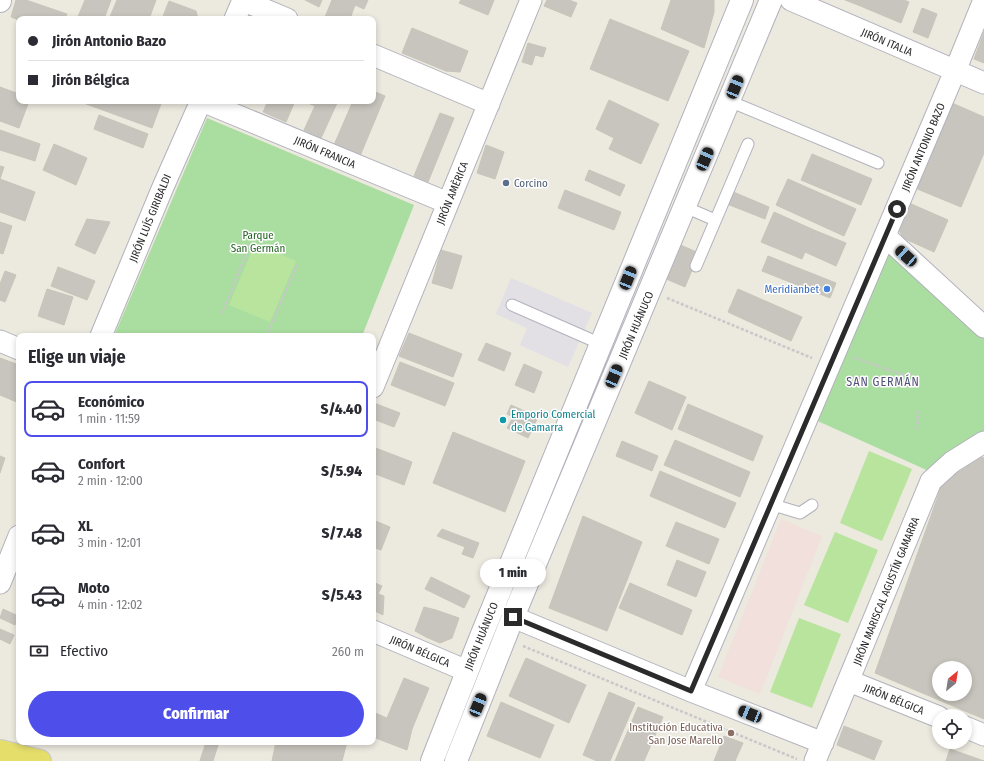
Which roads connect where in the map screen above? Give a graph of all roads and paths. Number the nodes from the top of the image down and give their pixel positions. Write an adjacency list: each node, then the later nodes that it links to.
1 (242, 0): 7 (street); 8 (street)
2 (531, 0): 15 (street, JIRÓN AMÈRICA)
3 (742, 0): 16 (street, JIRÓN HUÁNUCO)
4 (771, 0): 12 (street, JIRÓN HUÁNUCO)
5 (791, 0): 10 (street, JIRÓN ITALIA)
6 (984, 0): 10 (street, JIRÓN ANTONIO BAZO)
7 (236, 16)
8 (280, 16)
9 (376, 56): 15 (street)
10 (955, 71): 11 (street, JIRÓN ITALIA); 23 (street, JIRÓN ANTONIO BAZO)
11 (984, 83)
12 (729, 101): 18 (street, JIRÓN HUÁNUCO); 19 (lane)
13 (201, 104): 32 (street, JIRÓN LUÍS GIRIBALDI)
14 (209, 104): 20 (street, JIRÓN FRANCIA)
15 (488, 104): 20 (street, JIRÓN AMÈRICA)
16 (687, 136): 18 (street); 34 (street, JIRÓN HUÁNUCO)
17 (748, 144): 22 (lane)
18 (710, 146): 21 (street, JIRÓN HUÁNUCO)
19 (878, 163)
20 (448, 203): 39 (street, JIRÓN AMÈRICA)
21 (685, 207): 22 (lane); 27 (street, JIRÓN HUÁNUCO)
22 (715, 220): 26 (lane)
23 (885, 236): 30 (street); 37 (street, JIRÓN ANTONIO BAZO)
24 (250, 245): 29 (path)
25 (298, 264): 31 (path)
26 (696, 266)
27 (650, 291): 37 (path); 47 (street, JIRÓN HUÁNUCO)
28 (512, 305): 34 (lane)
29 (222, 312)
30 (984, 327)
31 (268, 332)
32 (102, 333)
33 (0, 341): 35 (street)
34 (601, 344): 50 (street, JIRÓN HUÁNUCO)
35 (16, 348)
36 (848, 355): 38 (path)
37 (830, 366): 43 (street, JIRÓN ANTONIO BAZO)
38 (911, 374)
39 (376, 380)
40 (918, 410): 41 (path)
41 (917, 429)
42 (984, 442): 51 (street, JIRÓN MARISCAL AGUSTÍN GAMARRA)
43 (770, 504): 44 (lane); 52 (street, JIRÓN ANTONIO BAZO)
44 (812, 505)
45 (16, 543): 46 (street)
46 (0, 583)
47 (513, 617): 52 (street); 60 (street, JIRÓN HUÁNUCO)
48 (376, 632): 50 (street, JIRÓN BÉLGICA)
49 (519, 644): 57 (path)
50 (467, 672): 59 (street, JIRÓN HUÁNUCO)
51 (849, 681): 53 (street, JIRÓN BÉLGICA); 57 (street, JIRÓN MARISCAL AGUSTÍN GAMARRA)
52 (691, 691): 57 (street)
53 (932, 714)
54 (972, 730): 55 (street)
55 (984, 735)
56 (0, 751): 58 (main road)
57 (813, 755)
58 (38, 761)
59 (432, 761)
60 (456, 761)

